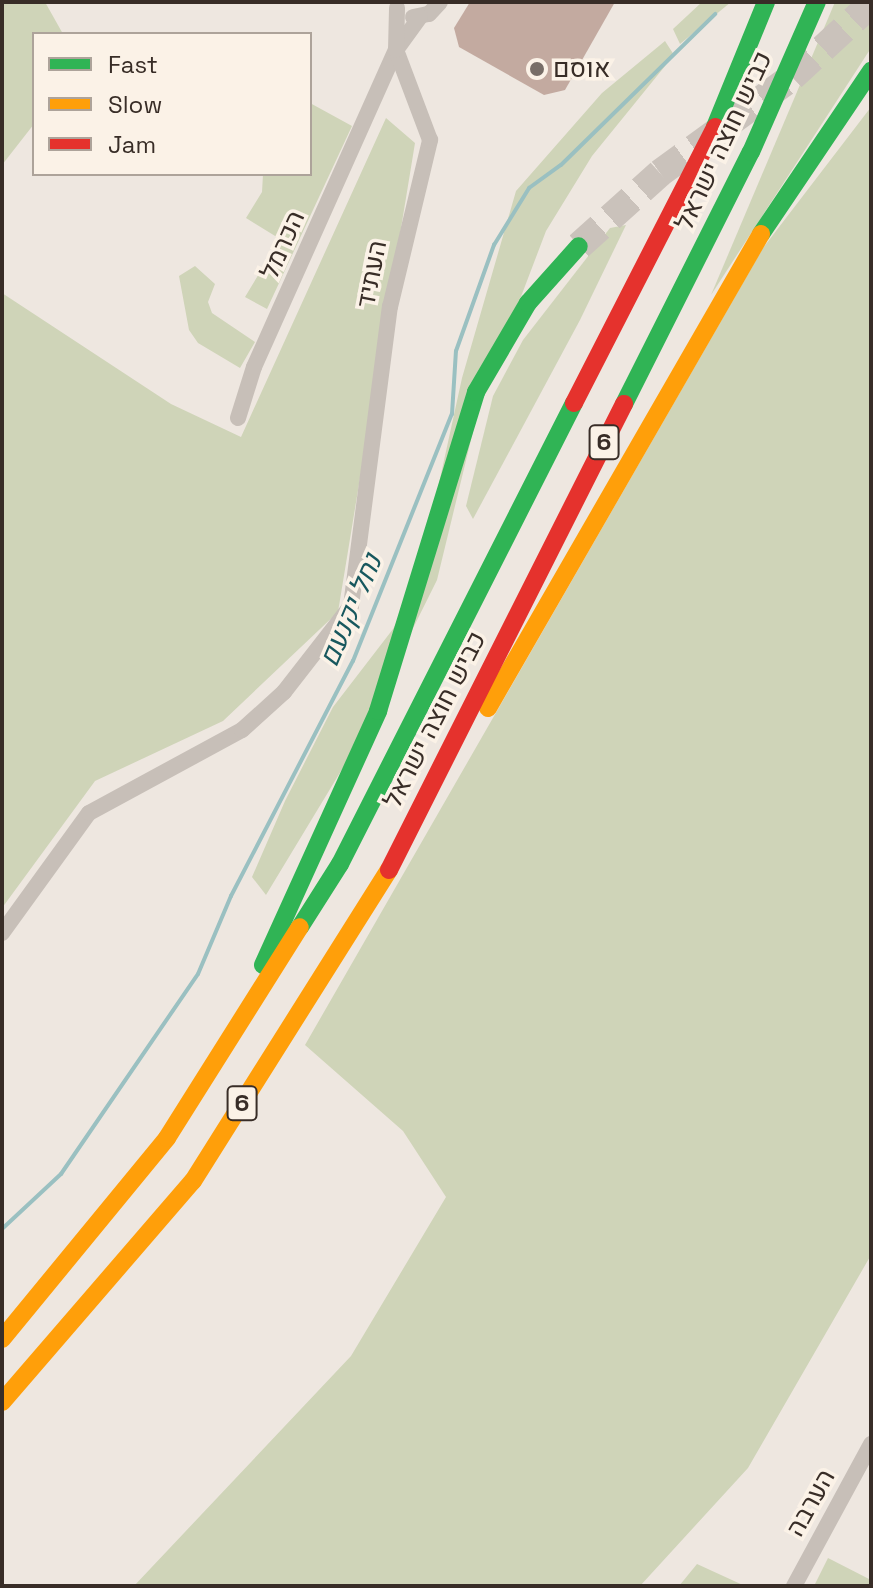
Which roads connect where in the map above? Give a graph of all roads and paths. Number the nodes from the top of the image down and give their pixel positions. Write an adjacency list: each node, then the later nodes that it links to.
1 (440, 2): 5 (street, הכרמל)
2 (766, 2): 12 (highway, כביש חוצה ישראל / 6)
3 (817, 2): 10 (highway, כביש חוצה ישראל / 6)
4 (395, 5): 5 (street); 6 (street, הכרמל)
5 (420, 17): 6 (street, הכרמל)
6 (396, 50): 9 (street, הכרמל); 11 (street, העתיד)
7 (871, 71): 10 (highway)
8 (579, 246): 12 (highway)
9 (238, 418)
10 (384, 880): 14 (highway, כביש חוצה ישראל / 6)
11 (2, 933)
12 (230, 1043): 13 (highway, כביש חוצה ישראל / 6)
13 (2, 1339)
14 (2, 1402)
15 (871, 1444): 16 (street, הערבה)
16 (794, 1586)

